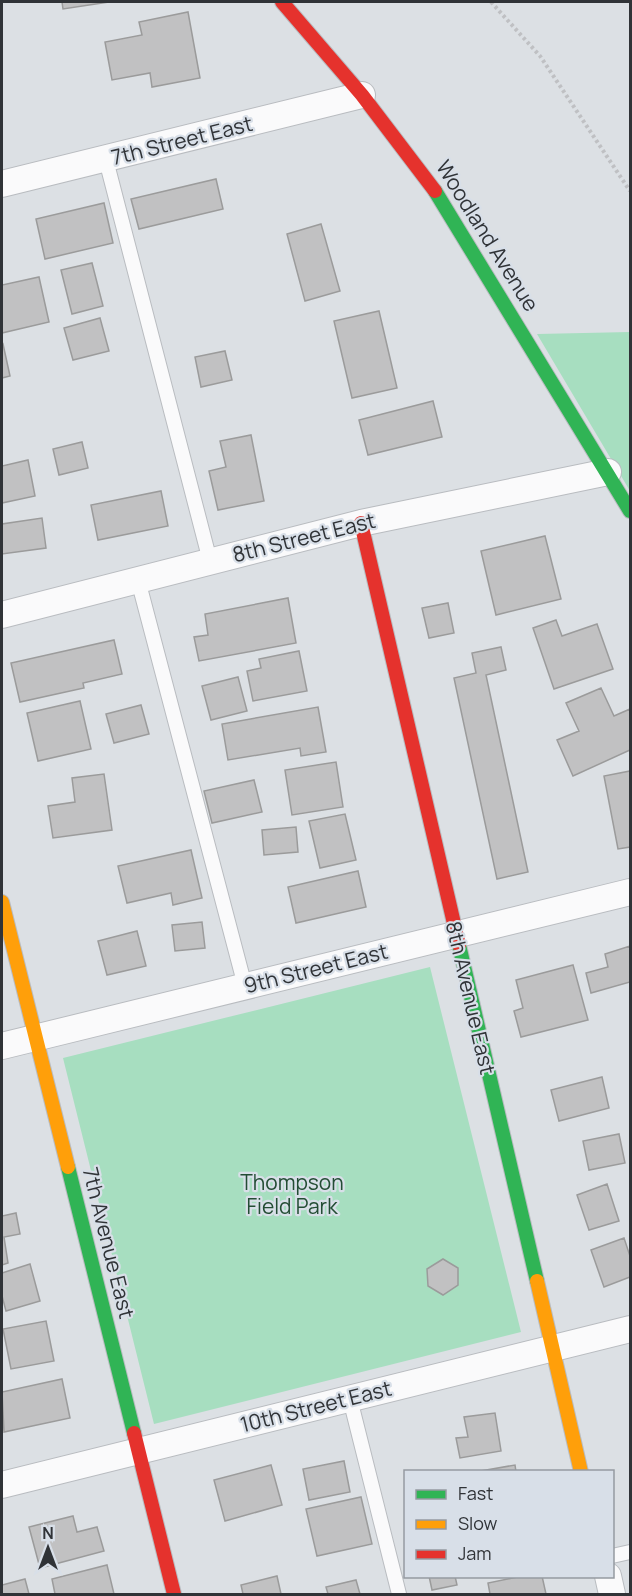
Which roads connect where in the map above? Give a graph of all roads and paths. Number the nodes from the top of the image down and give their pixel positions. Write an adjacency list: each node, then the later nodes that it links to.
1 (282, 2): 3 (street, Woodland Avenue)
2 (491, 2): 6 (path)
3 (362, 95): 4 (street, 7th Street East); 7 (street, Woodland Avenue)
4 (106, 160): 5 (street, 7th Street East); 10 (lane)
5 (2, 184)
6 (630, 191)
7 (608, 472): 8 (street, Woodland Avenue); 9 (street, 8th Street East)
8 (630, 511)
9 (361, 523): 10 (street, 8th Street East); 15 (street, 8th Avenue East)
10 (210, 561): 11 (street, 8th Street East)
11 (138, 580): 12 (street, 8th Street East); 16 (lane)
12 (2, 615)
13 (630, 892): 15 (street, 9th Street East)
14 (2, 902): 17 (street, 7th Avenue East)
15 (455, 934): 16 (street, 9th Street East); 20 (street, 8th Avenue East)
16 (245, 986): 17 (street, 9th Street East)
17 (35, 1037): 18 (street, 9th Street East); 22 (street, 7th Avenue East)
18 (2, 1046)
19 (630, 1329): 20 (street, 10th Street East)
20 (551, 1349): 21 (street, 10th Street East); 23 (street, 8th Avenue East)
21 (350, 1399): 22 (street, 10th Street East); 29 (lane)
22 (139, 1451): 24 (street, 10th Street East); 28 (street, 7th Avenue East)
23 (581, 1470)
24 (2, 1485)
25 (630, 1552): 26 (lane)
26 (614, 1556)
27 (608, 1578): 30 (street)
28 (174, 1594)
29 (399, 1594)
30 (612, 1594)

